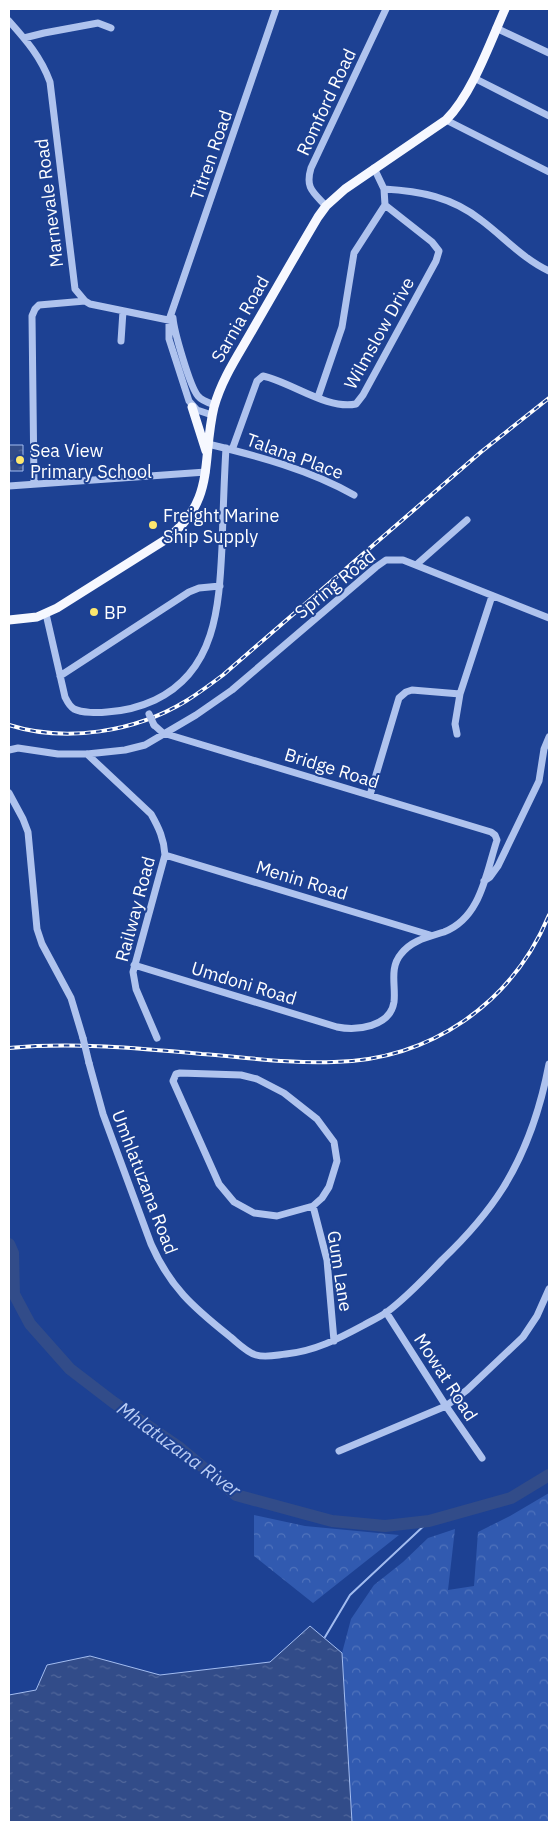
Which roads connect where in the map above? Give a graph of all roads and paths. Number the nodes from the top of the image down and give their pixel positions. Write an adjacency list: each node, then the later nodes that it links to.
1 (276, 9): 20 (street, Titren Road)
2 (386, 9): 16 (street, Romford Road)
3 (505, 9): 6 (main road, Sarnia Road)
4 (9, 21): 7 (street, Marnevale Road)
5 (112, 28): 7 (street)
6 (496, 28): 8 (street); 9 (main road, Sarnia Road)
7 (24, 38): 18 (street, Marnevale Road)
8 (549, 53)
9 (474, 78): 10 (street); 11 (main road, Sarnia Road)
10 (549, 116)
11 (446, 120): 12 (main road, Sarnia Road); 13 (street)
12 (374, 168): 14 (street); 16 (main road, Sarnia Road)
13 (549, 172)
14 (384, 189): 15 (street); 17 (street)
15 (385, 204): 22 (street); 22 (street, Wilmslow Drive)
16 (326, 206): 23 (main road, Sarnia Road)
17 (549, 270)
18 (85, 301): 19 (street); 30 (street)
19 (123, 311): 20 (street); 21 (street)
20 (171, 320): 23 (street, Titren Road); 24 (street, Titren Road)
21 (121, 341)
22 (318, 397): 27 (street, Wilmslow Drive)
23 (215, 405): 25 (main road, Sarnia Road)
24 (192, 406): 25 (street); 28 (main road)
25 (212, 415): 26 (main road, Sarnia Road)
26 (208, 444): 27 (street, Talana Place); 28 (main road, Sarnia Road)
27 (229, 449): 32 (street, Talana Place); 35 (street)
28 (207, 454): 29 (main road, Sarnia Road)
29 (206, 472): 30 (street); 37 (main road, Sarnia Road)
30 (34, 484): 31 (street)
31 (9, 486)
32 (354, 495)
33 (467, 520): 34 (street)
34 (416, 565): 36 (street, Spring Road); 43 (street, Spring Road)
35 (220, 586): 40 (street); 42 (street)
36 (492, 596): 38 (street, Spring Road); 41 (street)
37 (46, 614): 39 (main road, Sarnia Road); 40 (street)
38 (549, 618)
39 (9, 620)
40 (60, 676): 42 (street)
41 (460, 694): 44 (street); 49 (street)
42 (145, 705): 43 (street, bridge)
43 (163, 733): 47 (street); 49 (street, Bridge Road)
44 (457, 734)
45 (549, 737): 51 (street)
46 (9, 750): 47 (street)
47 (86, 754): 50 (street, Railway Road)
48 (9, 793): 59 (street, Umhlatuzana Road, bridge)
49 (370, 796): 51 (street, Bridge Road)
50 (165, 854): 52 (street, Menin Road); 53 (street, Railway Road)
51 (484, 882): 52 (street)
52 (430, 935): 53 (street, Umdoni Road)
53 (134, 965): 54 (street, Railway Road)
54 (157, 1038)
55 (549, 1066): 58 (street, Umhlatuzana Road)
56 (313, 1206): 56 (street); 59 (street, Gum Lane)
57 (549, 1289): 60 (street)
58 (386, 1312): 59 (street, Umhlatuzana Road); 60 (street, Mowat Road)
59 (334, 1341)
60 (446, 1406): 61 (street); 62 (street, Mowat Road)
61 (339, 1451)
62 (482, 1458)

